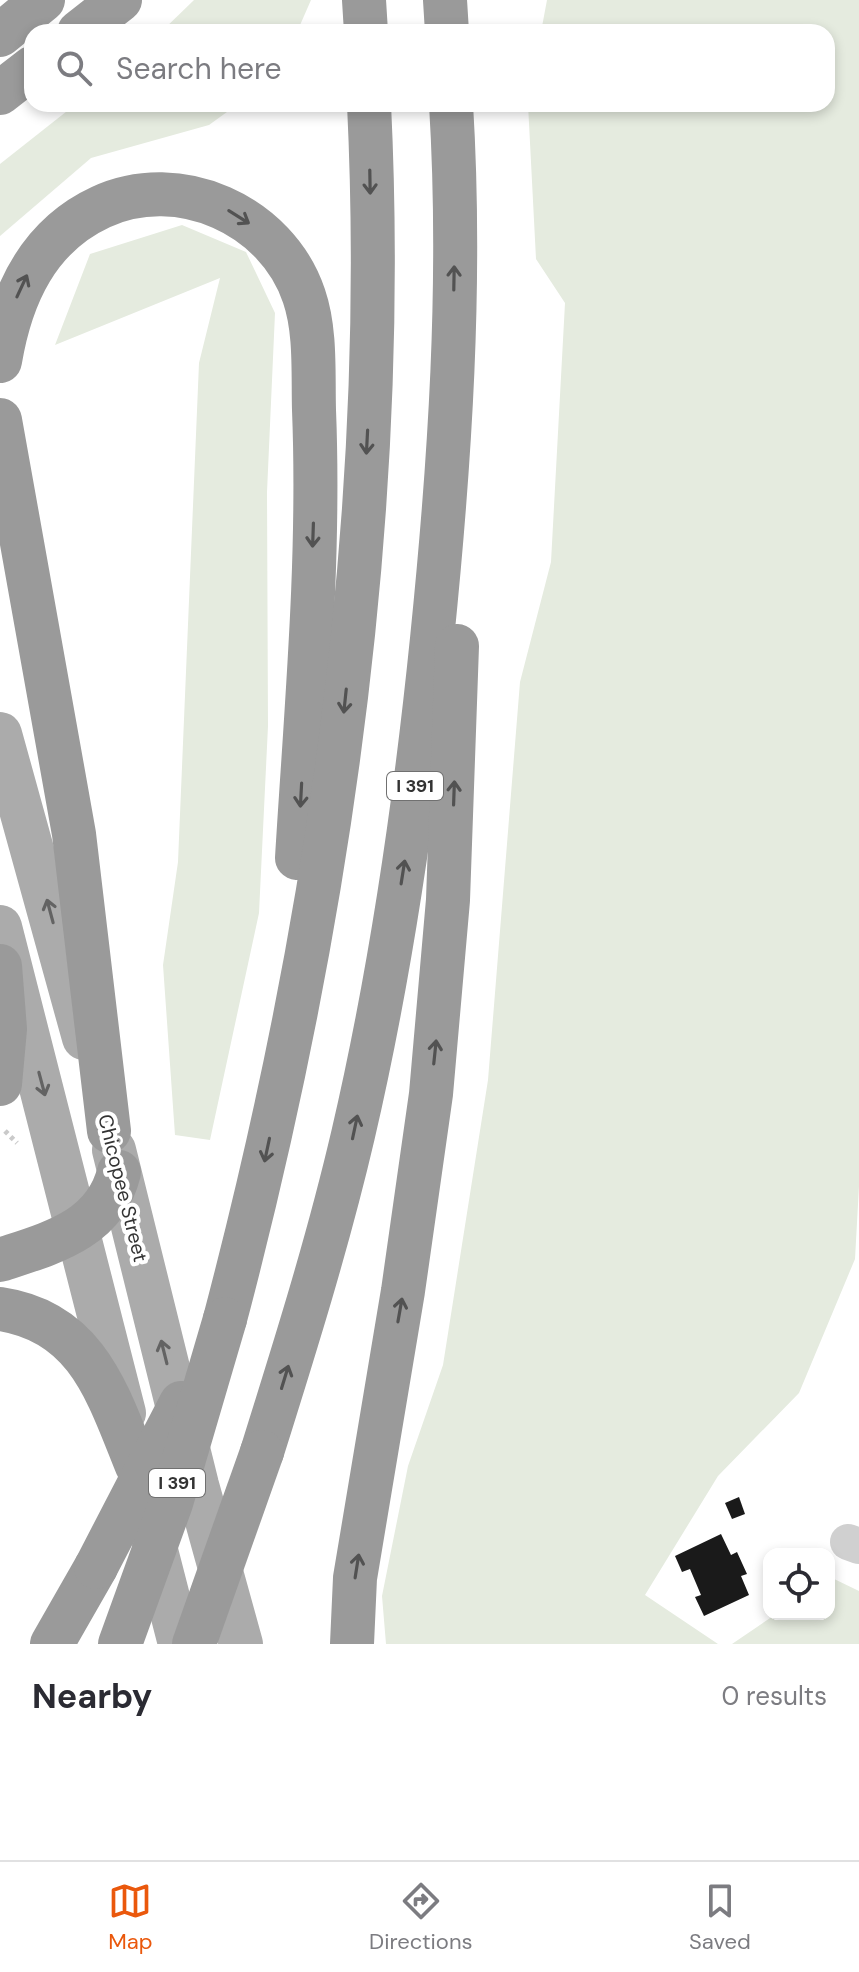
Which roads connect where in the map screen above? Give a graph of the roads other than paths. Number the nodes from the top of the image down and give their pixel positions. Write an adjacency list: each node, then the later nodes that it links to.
1 (43, 0): 8 (highway)
2 (120, 0): 5 (highway)
3 (364, 0): 6 (highway)
4 (445, 0): 7 (highway)
5 (89, 24)
6 (366, 24)
7 (446, 24)
8 (0, 35)
9 (24, 74): 10 (highway)
10 (0, 93)
11 (369, 112): 19 (highway, I 391, one-way to 19)
12 (451, 112): 13 (highway, I 391, one-way to 12)
13 (453, 337): 26 (highway, I 391, one-way to 13); 34 (highway, one-way to 13)
14 (0, 361): 19 (highway, one-way to 19)
15 (0, 420): 21 (highway)
16 (0, 734): 21 (main road, Chicopee Street, one-way to 16)
17 (0, 927): 22 (main road, one-way to 22)
18 (0, 966): 20 (highway)
19 (285, 1068): 25 (highway, I 391, one-way to 25)
20 (0, 1084)
21 (114, 1152): 22 (highway); 33 (main road, Chicopee Street, one-way to 21)
22 (79, 1228): 23 (highway); 27 (main road)
23 (0, 1260)
24 (0, 1309): 27 (highway)
25 (225, 1319): 28 (highway, bridge); 29 (highway, I 391, bridge)
26 (262, 1452): 31 (highway, I 391, bridge); 32 (highway, bridge)
27 (137, 1466): 30 (main road)
28 (52, 1644)
29 (120, 1644)
30 (180, 1644)
31 (194, 1644)
32 (208, 1644)
33 (241, 1644)
34 (352, 1644)

